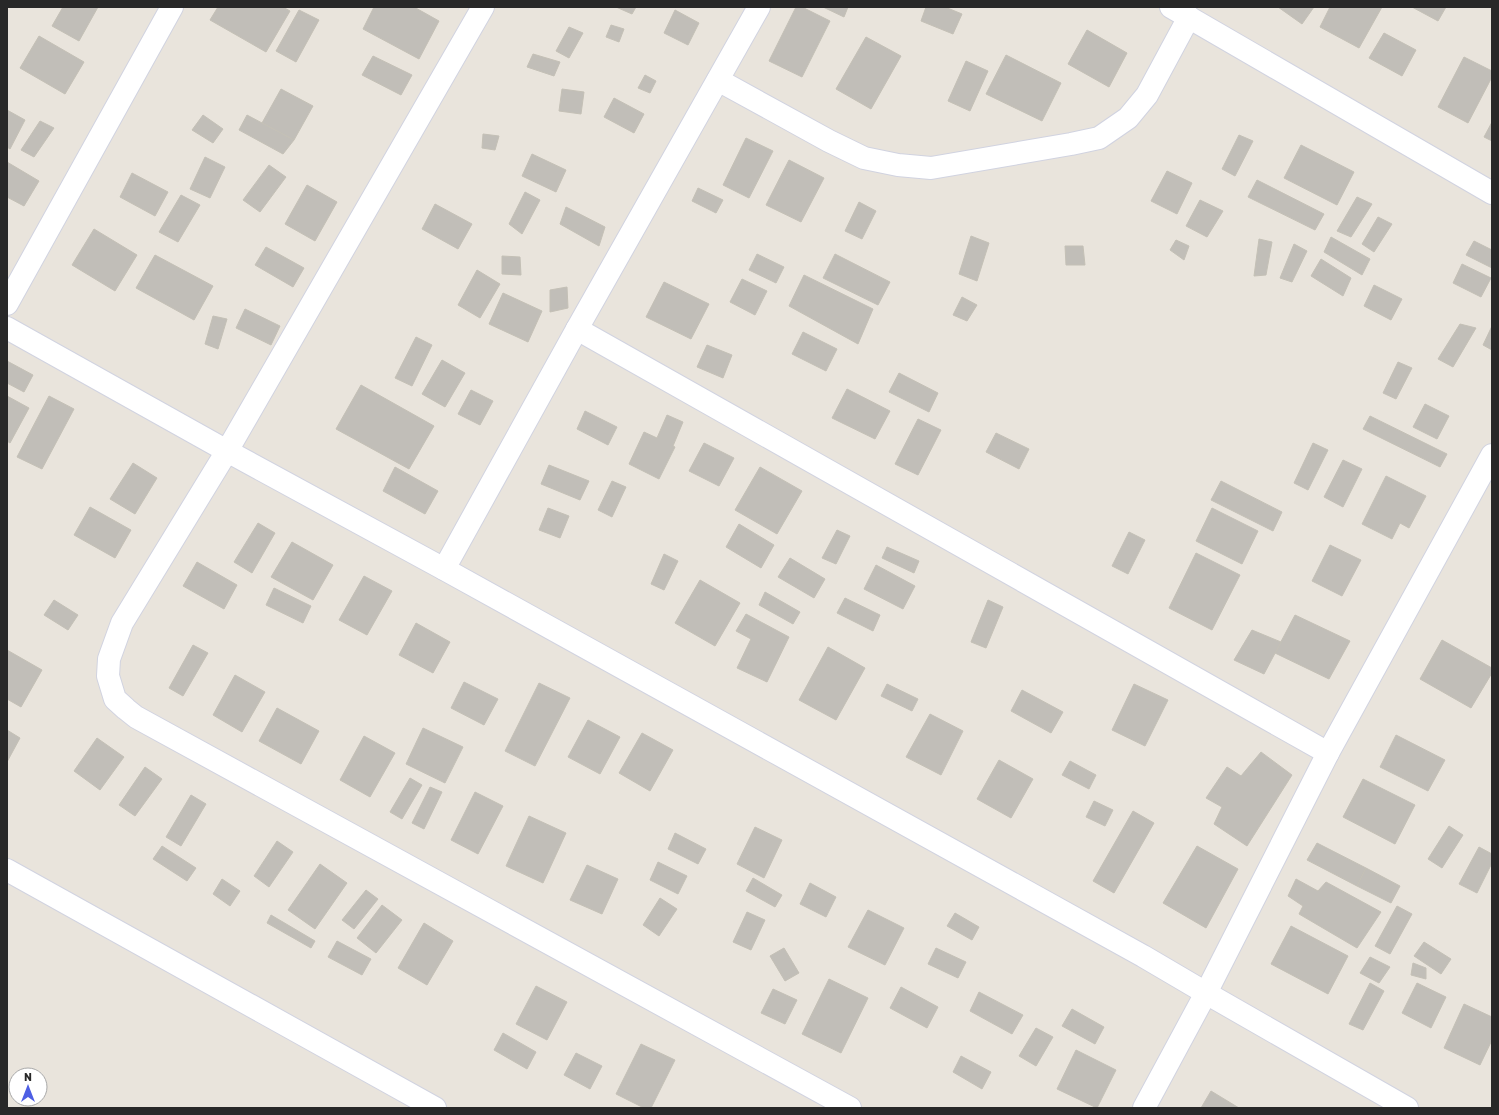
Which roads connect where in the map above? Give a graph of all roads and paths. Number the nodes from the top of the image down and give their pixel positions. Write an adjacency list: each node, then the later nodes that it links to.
1 (172, 7): 7 (street)
2 (483, 7): 10 (street)
3 (759, 7): 5 (street)
4 (1180, 12): 5 (street); 6 (street)
5 (718, 80): 9 (street)
6 (1492, 193)
7 (7, 304)
8 (7, 328): 10 (street)
9 (577, 329): 12 (street); 13 (street)
10 (227, 451): 12 (street); 17 (street)
11 (1492, 455): 13 (street)
12 (444, 569): 15 (street)
13 (1328, 753): 15 (street)
14 (7, 870): 16 (street)
15 (1206, 993): 18 (street); 19 (street)
16 (436, 1108)
17 (850, 1108)
18 (1144, 1108)
19 (1407, 1108)

